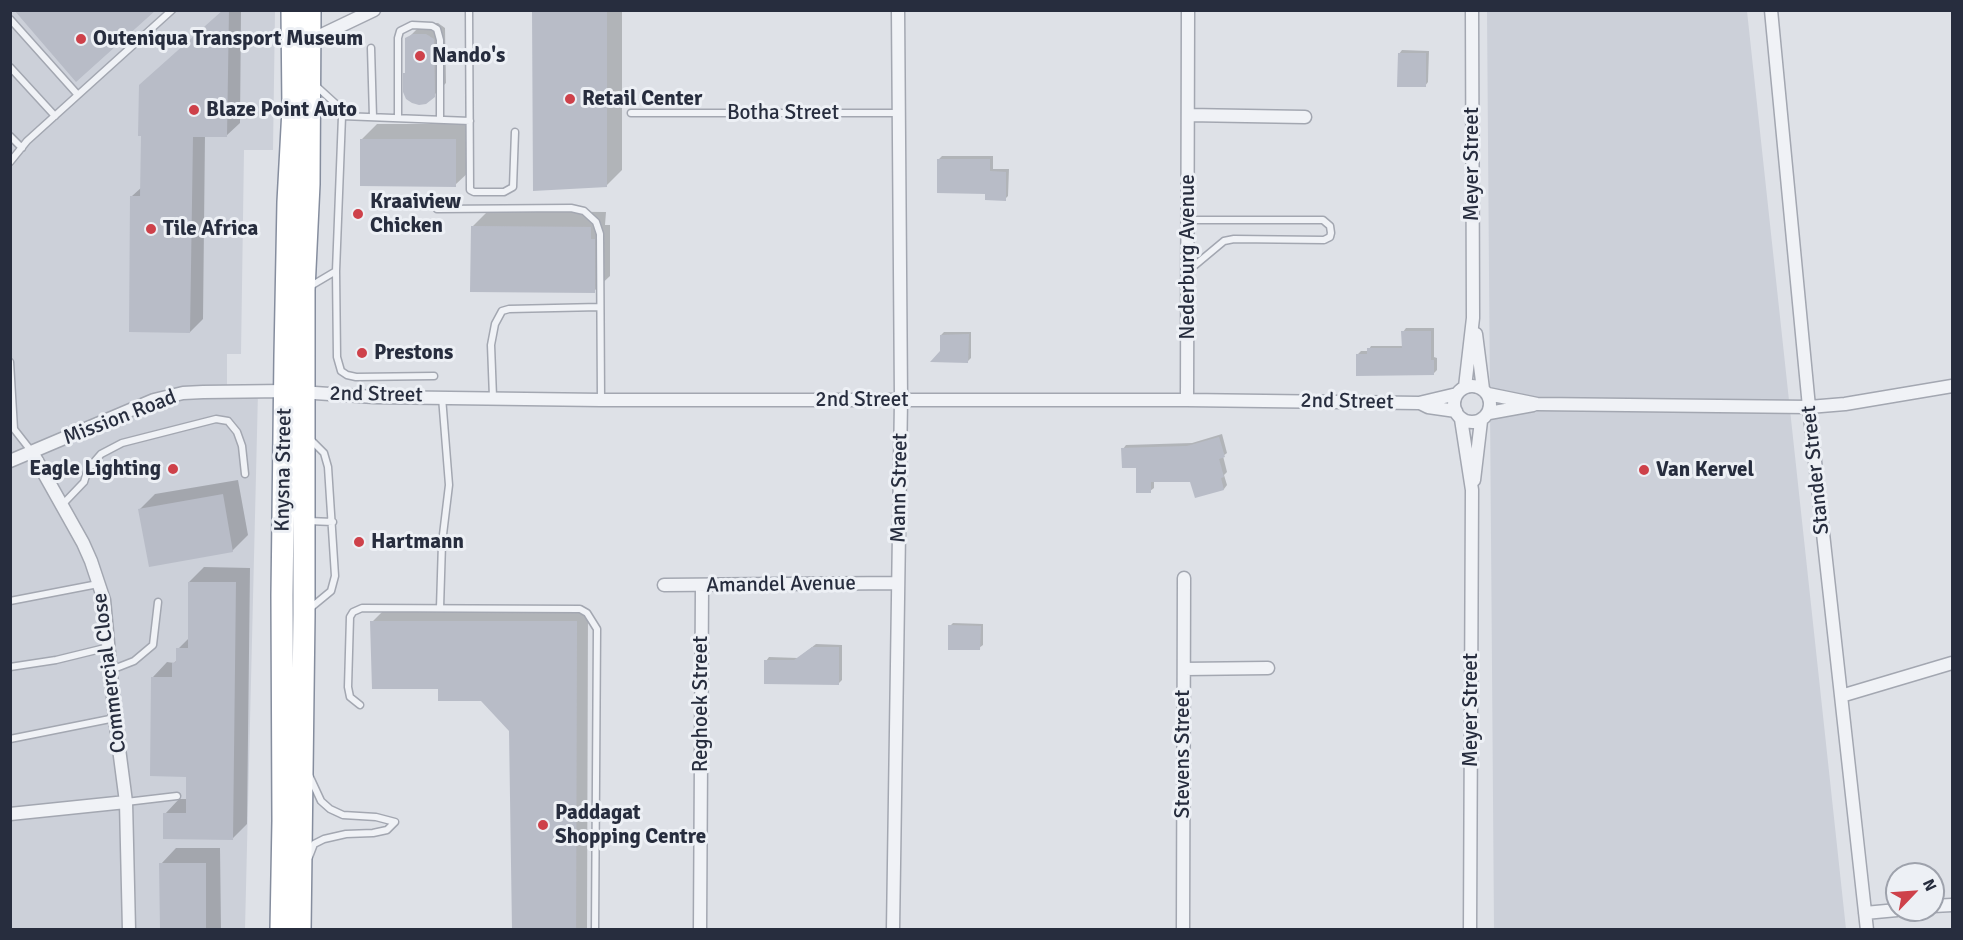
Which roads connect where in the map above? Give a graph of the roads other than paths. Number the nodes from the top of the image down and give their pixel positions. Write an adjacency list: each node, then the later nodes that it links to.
1 (172, 10): 15 (lane)
2 (292, 10): 11 (highway, Knysna Street)
3 (310, 10): 11 (highway, Knysna Street)
4 (374, 10): 11 (street)
5 (469, 10): 25 (lane)
6 (898, 10): 17 (street, Mann Street)
7 (1188, 10): 18 (street, Nederburg Avenue)
8 (1472, 10): 36 (street, Meyer Street)
9 (1771, 10): 50 (street, Stander Street)
10 (10, 19): 15 (lane)
11 (301, 44): 14 (highway, Knysna Street); 41 (highway, Knysna Street)
12 (371, 48): 21 (lane)
13 (10, 67): 19 (lane)
14 (309, 80): 20 (lane); 34 (highway, Knysna Street)
15 (78, 95): 19 (lane)
16 (631, 112): 17 (lane, Botha Street)
17 (898, 113): 47 (street, Mann Street)
18 (1188, 115): 22 (street); 31 (street, Nederburg Avenue)
19 (55, 116): 28 (lane)
20 (342, 116): 21 (lane); 32 (lane)
21 (373, 117): 23 (lane)
22 (1305, 117)
23 (398, 118): 24 (lane); 24 (lane)
24 (440, 119): 25 (lane)
25 (470, 120): 26 (lane)
26 (515, 132)
27 (10, 136): 28 (lane)
28 (22, 148): 29 (lane)
29 (10, 162)
30 (437, 209): 35 (lane)
31 (1188, 220): 33 (street, Nederburg Avenue); 33 (lane)
32 (336, 271): 34 (lane); 38 (lane)
33 (1188, 271): 45 (street, Nederburg Avenue)
34 (304, 290): 41 (highway, Knysna Street)
35 (600, 307): 44 (lane); 46 (lane)
36 (1473, 318): 40 (street, Meyer Street); 42 (street, Meyer Street)
37 (10, 362): 54 (lane)
38 (434, 376)
39 (1953, 386): 50 (street)
40 (1461, 391): 42 (street); 48 (street, 2nd Street); 51 (street)
41 (295, 392): 43 (street, 2nd Street); 53 (highway, Knysna Street); 54 (street, Mission Road); 88 (highway, Knysna Street)
42 (1486, 392): 49 (street); 52 (street)
43 (442, 396): 44 (street, 2nd Street); 68 (lane)
44 (493, 397): 46 (street, 2nd Street)
45 (1187, 399): 47 (street, 2nd Street); 48 (street, 2nd Street)
46 (601, 400): 47 (street, 2nd Street)
47 (902, 400): 62 (street, Mann Street)
48 (1419, 402): 51 (street, 2nd Street)
49 (1537, 404): 50 (street); 52 (street)
50 (1809, 407): 76 (street, Stander Street)
51 (1459, 415): 52 (street); 57 (street, Meyer Street)
52 (1485, 417): 57 (street, Meyer Street)
53 (304, 434): 59 (highway, Knysna Street); 60 (lane)
54 (32, 452): 55 (street, Mission Road); 58 (street, Commercial Close)
55 (10, 461)
56 (245, 474): 58 (lane)
57 (1472, 490): 94 (street, Meyer Street)
58 (62, 505): 63 (street, Commercial Close)
59 (304, 521): 60 (lane); 69 (highway, Knysna Street)
60 (333, 522): 69 (lane)
61 (1184, 578): 75 (street, Stevens Street)
62 (898, 583): 65 (street, Amandel Avenue); 92 (street, Mann Street)
63 (100, 584): 66 (lane); 70 (street, Commercial Close)
64 (664, 585): 65 (street, Amandel Avenue)
65 (702, 586): 91 (street, Reghoek Street)
66 (10, 601)
67 (158, 602): 74 (lane)
68 (440, 608): 77 (lane); 90 (lane)
69 (304, 614): 80 (highway, Knysna Street)
70 (109, 647): 72 (lane); 74 (street, Commercial Close)
71 (1953, 663): 76 (street)
72 (10, 667)
73 (1268, 668): 75 (street)
74 (111, 669): 78 (street, Commercial Close)
75 (1184, 669): 93 (street, Stevens Street)
76 (1841, 696): 86 (street, Stander Street)
77 (360, 705)
78 (115, 718): 79 (lane); 82 (street, Commercial Close)
79 (10, 739)
80 (302, 761): 84 (highway, Knysna Street); 84 (lane)
81 (177, 796): 82 (lane)
82 (126, 802): 83 (street); 87 (street, Commercial Close)
83 (10, 814)
84 (301, 880): 89 (highway, Knysna Street)
85 (1885, 911): 86 (street)
86 (1865, 913): 95 (street, Stander Street)
87 (129, 930)
88 (281, 930)
89 (300, 930)
90 (595, 930)
91 (700, 930)
92 (893, 930)
93 (1182, 930)
94 (1470, 930)
95 (1867, 930)

